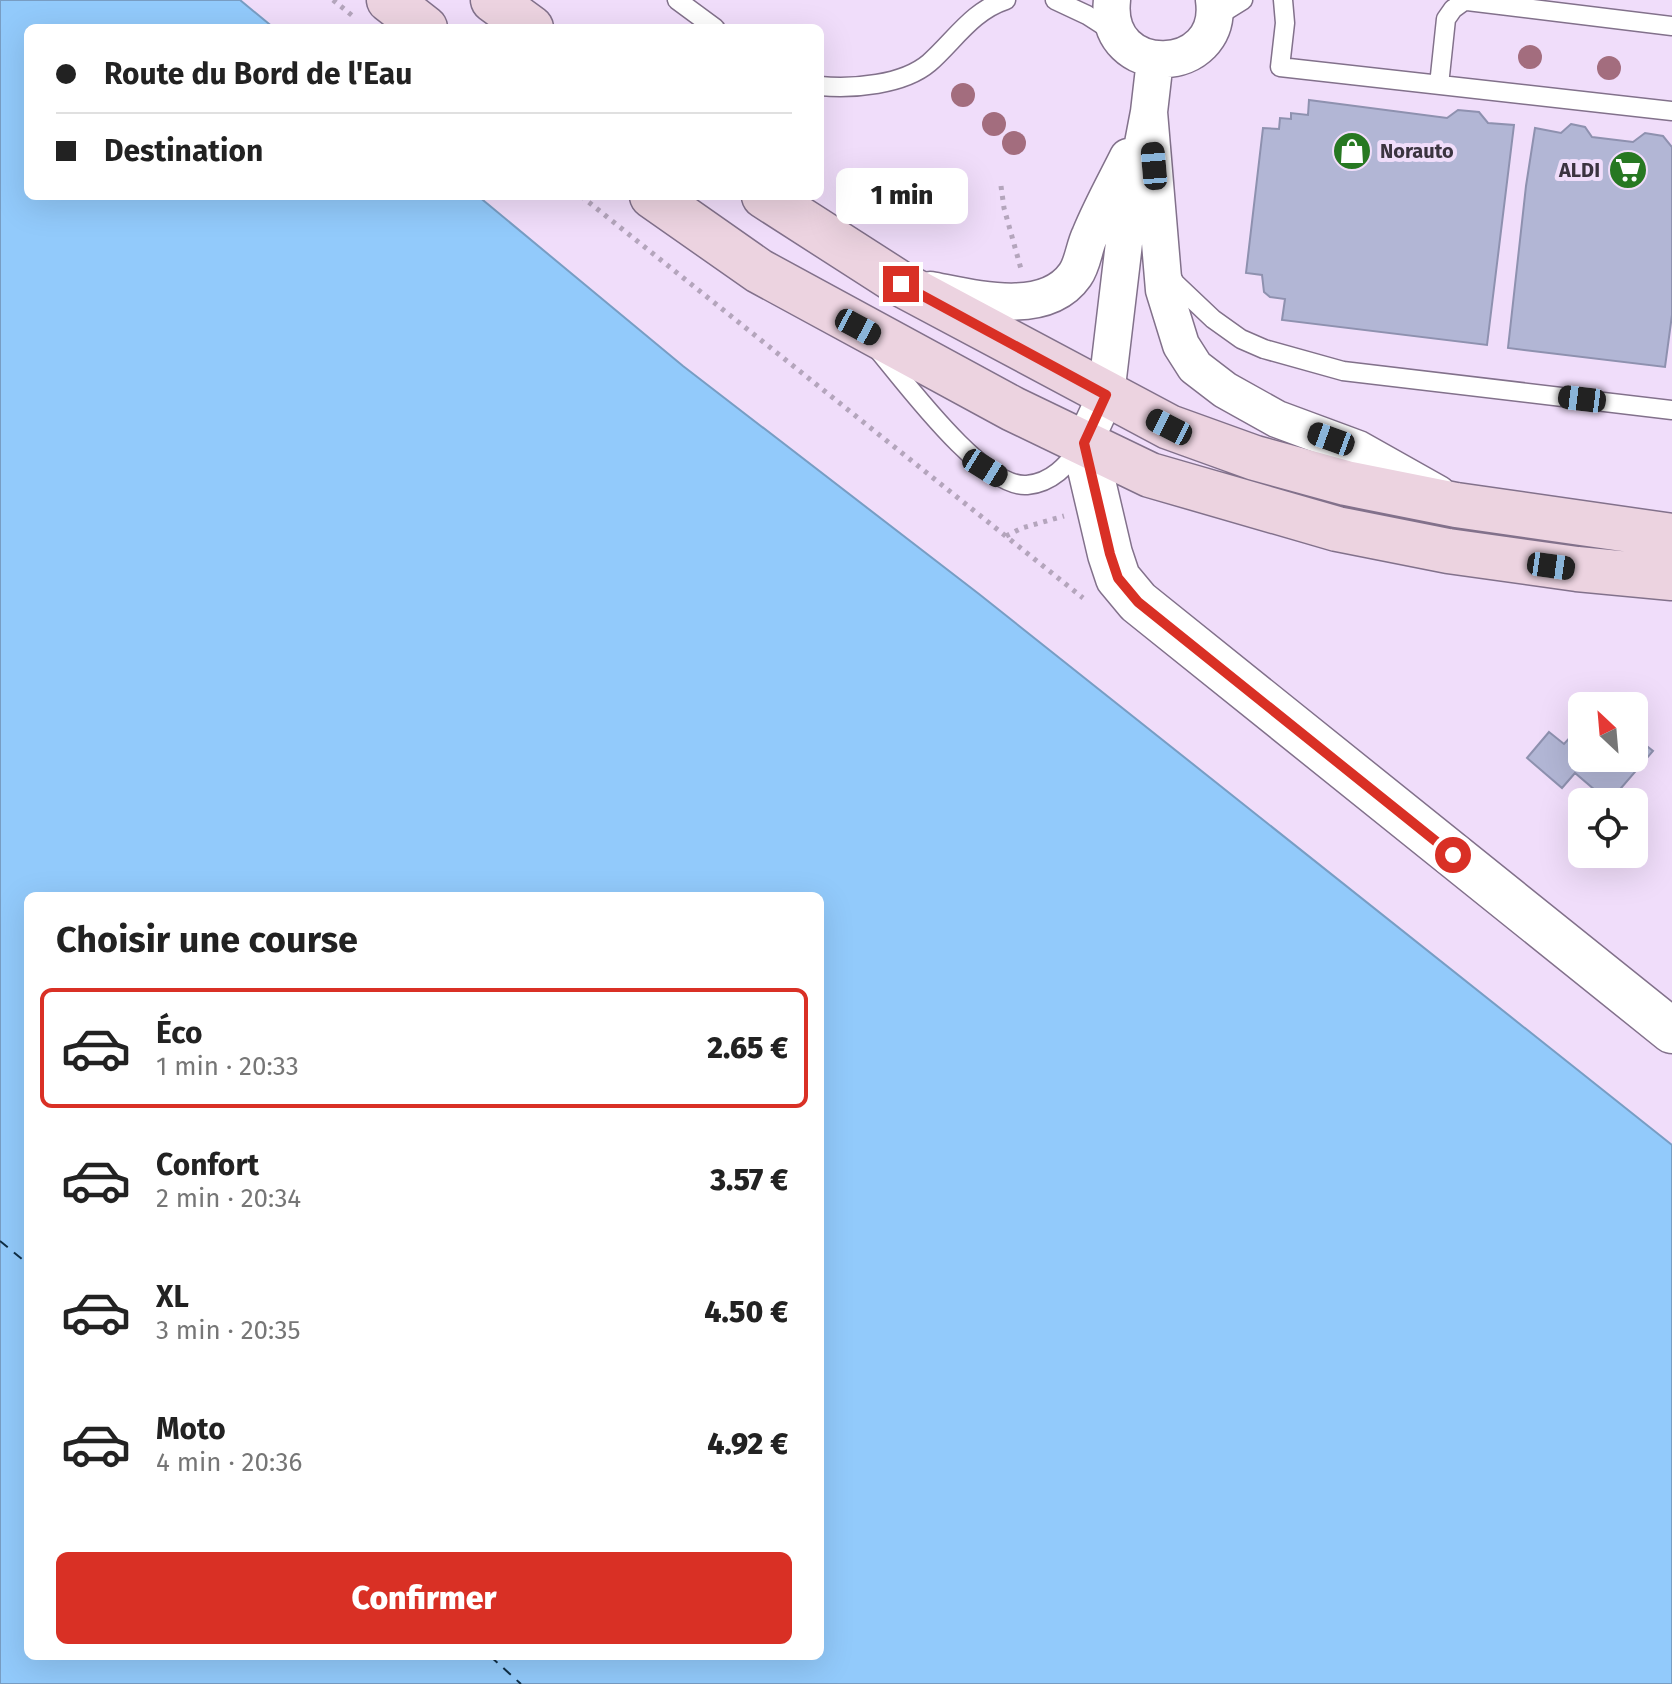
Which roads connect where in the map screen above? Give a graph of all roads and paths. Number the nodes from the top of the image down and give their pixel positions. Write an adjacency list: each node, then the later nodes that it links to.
1 (389, 0): 10 (main road)
2 (493, 0): 11 (main road)
3 (677, 0): 12 (lane)
4 (1006, 0): 17 (lane)
5 (1055, 0): 14 (lane)
6 (1112, 0): 14 (street)
7 (1283, 0): 16 (lane)
8 (1462, 0): 13 (lane); 16 (lane)
9 (1224, 6): 15 (street)
10 (420, 24)
11 (526, 24)
12 (710, 24)
13 (1672, 26)
14 (1118, 35): 15 (street)
15 (1155, 60): 19 (street)
16 (1439, 85): 18 (lane)
17 (824, 86)
18 (1672, 111)
19 (1149, 112): 23 (street); 25 (street); 27 (street)
20 (1001, 186): 24 (path)
21 (658, 200): 26 (main road)
22 (770, 200): 25 (main road)
23 (1160, 258): 28 (lane); 30 (street)
24 (1019, 277)
25 (901, 284): 27 (main road)
26 (858, 327): 29 (main road); 29 (lane)
27 (1106, 395): 29 (street); 30 (main road)
28 (1672, 410)
29 (1084, 443): 31 (street); 34 (main road)
30 (1456, 505): 33 (main road)
31 (1100, 510): 32 (path); 35 (street)
32 (1006, 536)
33 (1672, 536)
34 (1672, 578)
35 (1672, 1031)

